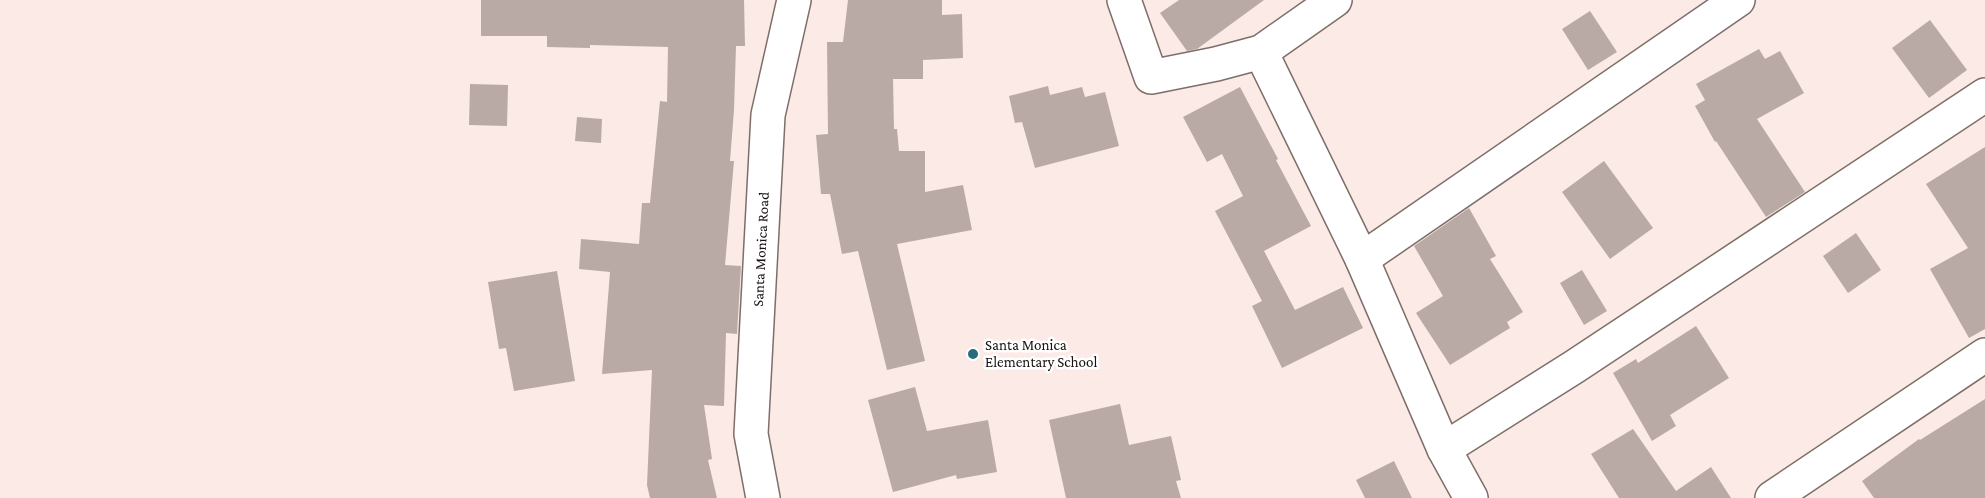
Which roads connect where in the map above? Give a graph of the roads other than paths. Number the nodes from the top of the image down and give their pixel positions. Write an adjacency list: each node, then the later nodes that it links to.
1 (794, 0): 10 (street, Santa Monica Road)
2 (1124, 0): 5 (street)
3 (1335, 0): 5 (street)
4 (1738, 0): 7 (street)
5 (1261, 52): 7 (street)
6 (1985, 95): 9 (street)
7 (1362, 259): 9 (street)
8 (1985, 355): 12 (street)
9 (1444, 449): 11 (street)
10 (763, 498)
11 (1471, 498)
12 (1772, 498)

